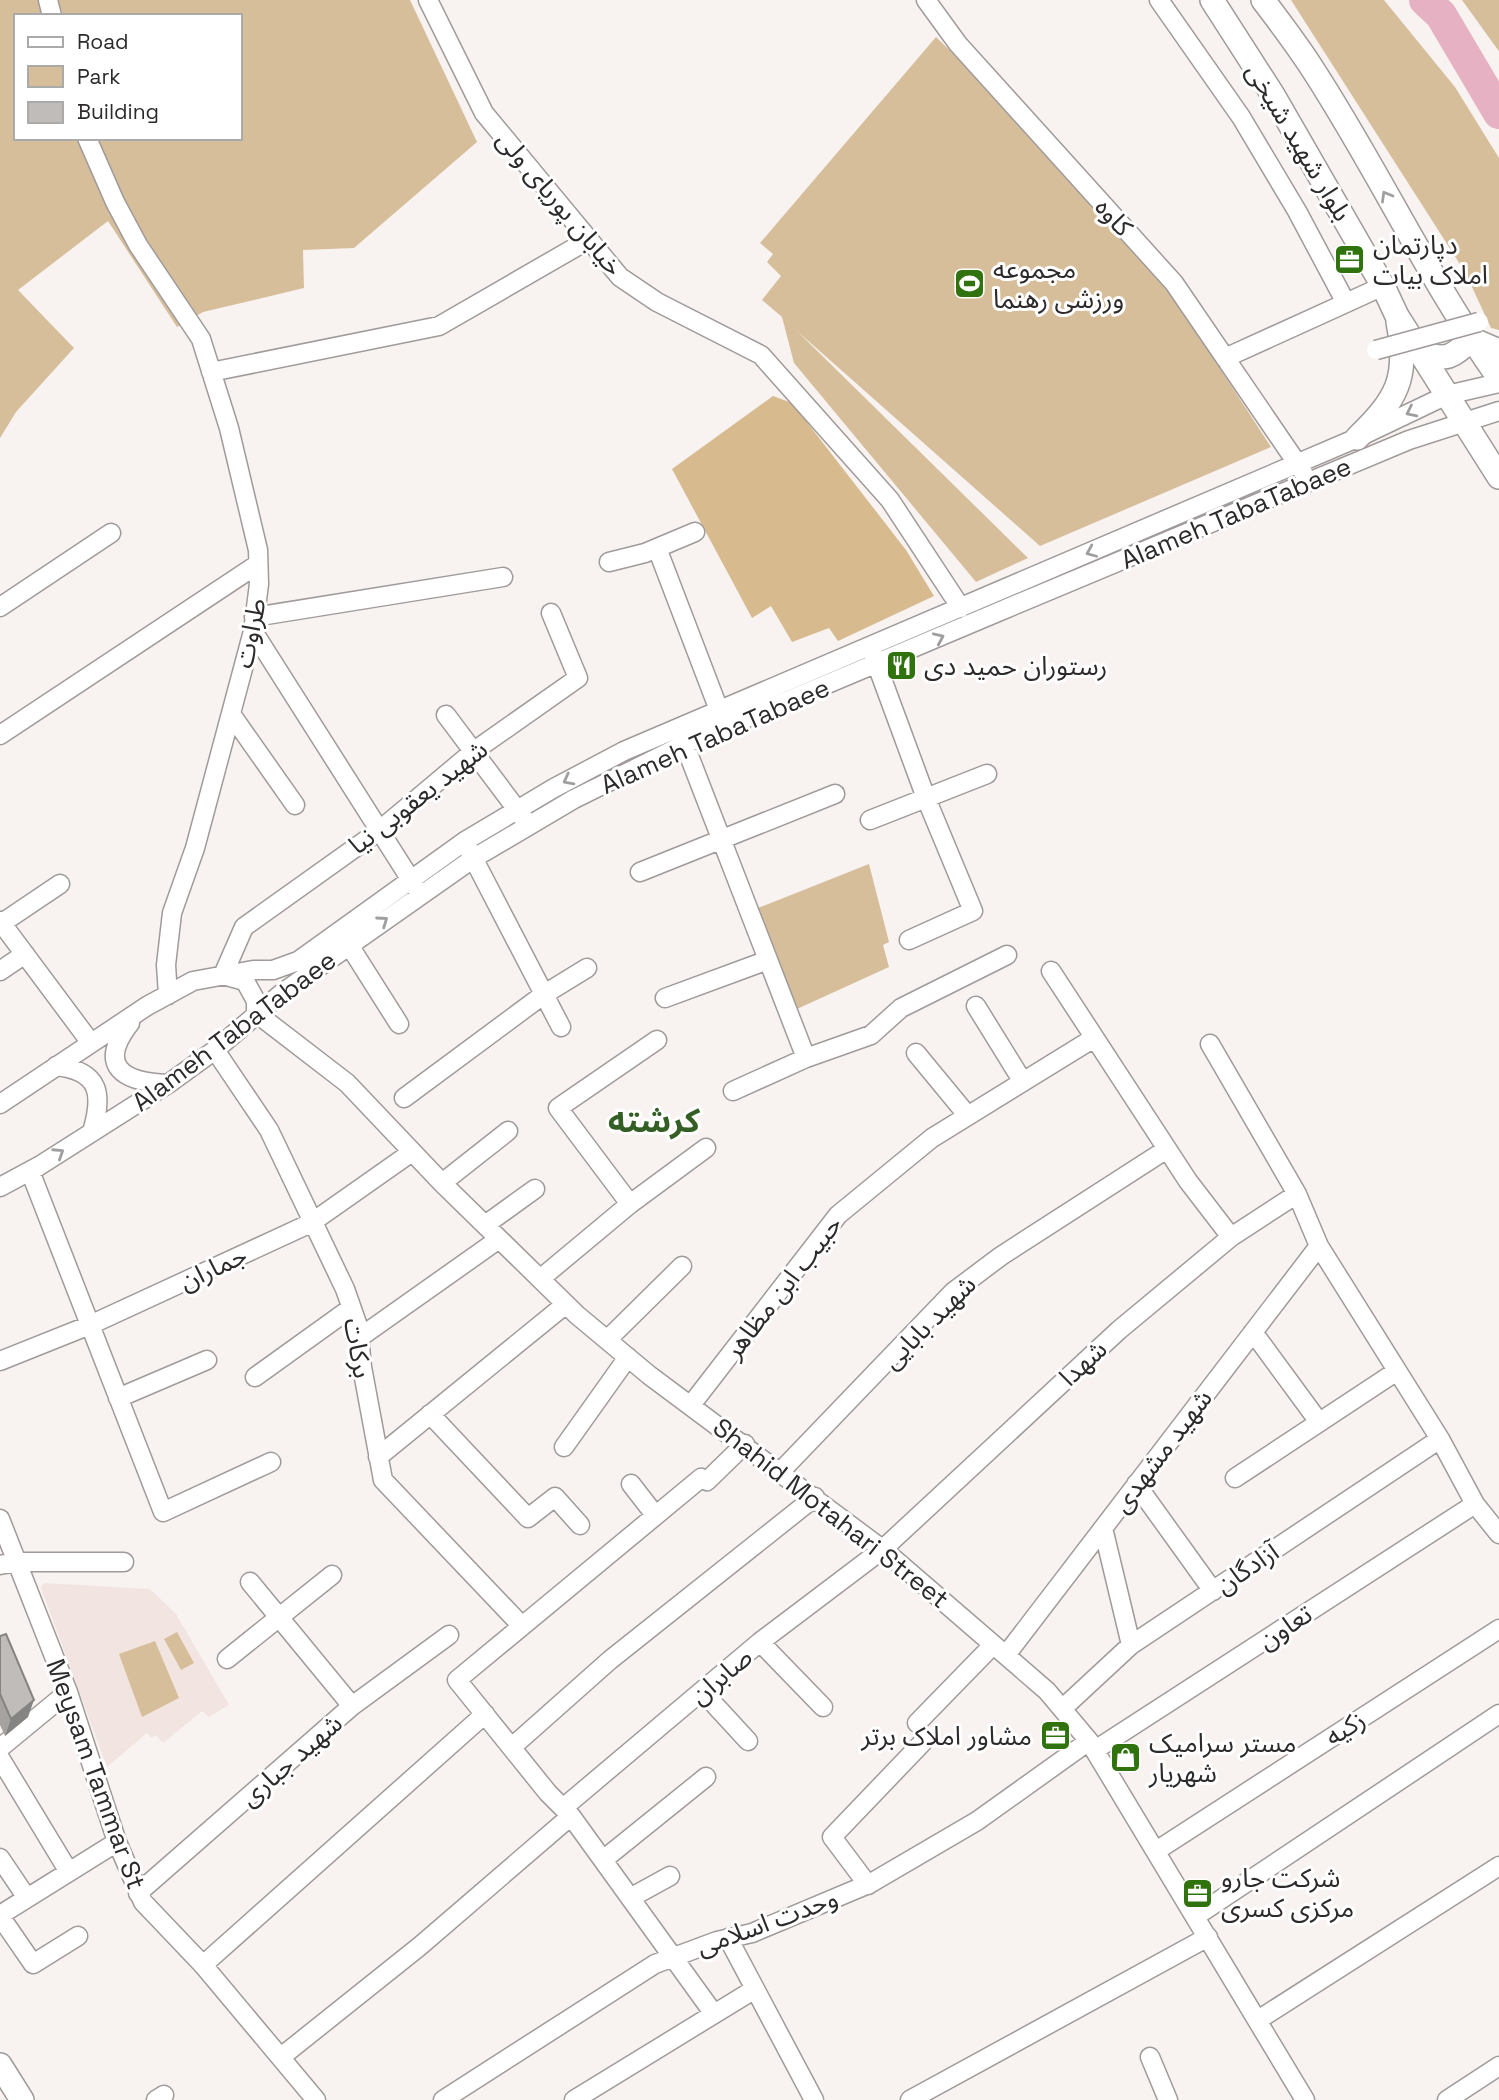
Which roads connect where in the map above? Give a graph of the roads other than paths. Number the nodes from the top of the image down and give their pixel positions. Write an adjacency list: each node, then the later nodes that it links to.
1 (428, 0): 7 (street, خیابان پوریای ولی)
2 (926, 0): 15 (street, کاوه)
3 (1159, 0): 9 (street)
4 (1212, 0): 8 (main road, بلوار شهید شیخی)
5 (1263, 0): 11 (main road, بلوار شهید شیخی, one-way to 5)
6 (88, 140): 16 (street, طراوت)
7 (588, 240): 16 (street); 32 (street, خیابان پوریای ولی)
8 (1384, 286): 9 (street); 10 (main road, بلوار شهید شیخی)
9 (1346, 303): 15 (street)
10 (1397, 316): 14 (main road, بلوار شهید شیخی); 21 (main road)
11 (1475, 331): 12 (street, bridge); 13 (main road); 14 (main road); 17 (main road, بلوار شهید شیخی)
12 (1376, 350)
13 (1499, 351)
14 (1422, 352): 18 (main road, بلوار شهید شیخی)
15 (1225, 358): 22 (street, کاوه)
16 (212, 372): 29 (street, طراوت)
17 (1499, 380): 18 (street, Alameh TabaTabaee)
18 (1447, 395): 20 (main road, بلوار شهید شیخی); 21 (street, Alameh TabaTabaee, one-way to 21)
19 (1499, 411): 20 (street, Alameh TabaTabaee)
20 (1464, 421): 23 (main road, بلوار شهید شیخی); 24 (street, Alameh TabaTabaee)
21 (1357, 438): 22 (street, Alameh TabaTabaee)
22 (1297, 463): 24 (street, کاوه); 32 (street, Alameh TabaTabaee, one-way to 32)
23 (1499, 477)
24 (1310, 482): 36 (street, Alameh TabaTabaee, one-way to 24)
25 (695, 532): 27 (street)
26 (111, 533): 31 (street)
27 (657, 548): 28 (street); 37 (street)
28 (609, 562)
29 (258, 564): 34 (street, طراوت); 42 (street)
30 (503, 577): 34 (street)
31 (0, 607)
32 (961, 608): 35 (street, Alameh TabaTabaee)
33 (551, 612): 44 (street, شهید یعقوبی نیا)
34 (253, 624): 38 (street, طراوت); 52 (street)
35 (869, 646): 36 (street); 37 (street, Alameh TabaTabaee)
36 (877, 666): 41 (street, Alameh TabaTabaee); 47 (street)
37 (717, 709): 40 (street, Alameh TabaTabaee); 41 (street)
38 (231, 714): 48 (street); 70 (street, طراوت)
39 (446, 715): 44 (street)
40 (678, 726): 43 (street); 49 (street, Alameh TabaTabaee, one-way to 49)
41 (726, 726): 43 (street, Alameh TabaTabaee)
42 (0, 735)
43 (685, 744): 51 (street, Alameh TabaTabaee); 53 (street)
44 (474, 751): 49 (street); 52 (street, شهید یعقوبی نیا)
45 (987, 774): 47 (street)
46 (835, 794): 53 (street)
47 (926, 798): 50 (street); 61 (street)
48 (295, 805)
49 (518, 808): 51 (street); 54 (street, Alameh TabaTabaee)
50 (870, 820)
51 (527, 825): 55 (street, Alameh TabaTabaee)
52 (380, 830): 57 (street); 69 (street, شهید یعقوبی نیا)
53 (721, 839): 56 (street); 65 (street)
54 (465, 841): 55 (street); 57 (street, Alameh TabaTabaee)
55 (474, 858): 59 (street, Alameh TabaTabaee); 71 (street)
56 (640, 872)
57 (411, 878): 59 (street); 69 (street, Alameh TabaTabaee)
58 (60, 884): 60 (street)
59 (421, 895): 62 (street, Alameh TabaTabaee, one-way to 59)
60 (1, 922): 63 (street)
61 (909, 940)
62 (349, 945): 75 (street, Alameh TabaTabaee); 76 (street)
63 (25, 954): 67 (street); 80 (street)
64 (1007, 955): 84 (street)
65 (768, 960): 72 (street); 84 (street)
66 (587, 968): 71 (street)
67 (0, 971)
68 (1051, 971): 78 (street)
69 (223, 975): 70 (street, Alameh TabaTabaee); 75 (street)
70 (168, 995): 74 (street, Alameh TabaTabaee)
71 (543, 995): 77 (street); 89 (street)
72 (665, 998)
73 (976, 1006): 86 (street)
74 (138, 1012): 80 (street, Alameh TabaTabaee); 87 (street)
75 (256, 1013): 82 (street, Alameh TabaTabaee); 96 (street, Shahid Motahari Street)
76 (399, 1024)
77 (561, 1027)
78 (1094, 1038): 86 (street, حبیب ابن مظاهر); 95 (street)
79 (657, 1040): 102 (street)
80 (91, 1043): 85 (street, Alameh TabaTabaee)
81 (1210, 1044): 101 (street)
82 (215, 1050): 87 (street, Alameh TabaTabaee); 103 (street, برکات)
83 (916, 1053): 91 (street)
84 (806, 1058): 88 (street)
85 (56, 1066): 90 (street, Alameh TabaTabaee); 93 (street)
86 (1023, 1082): 91 (street, حبیب ابن مظاهر)
87 (168, 1084): 93 (street, Alameh TabaTabaee)
88 (733, 1091)
89 (404, 1098)
90 (0, 1104)
91 (968, 1116): 122 (street, حبیب ابن مظاهر)
92 (508, 1131): 98 (street)
93 (92, 1132): 97 (street, Alameh TabaTabaee, one-way to 93)
94 (706, 1148): 102 (street)
95 (1167, 1149): 105 (street); 130 (street, شهید بابایی)
96 (412, 1152): 98 (street, Shahid Motahari Street); 103 (street, جماران)
97 (30, 1171): 99 (street, Alameh TabaTabaee); 112 (street)
98 (442, 1183): 104 (street, Shahid Motahari Street)
99 (0, 1187)
100 (535, 1189): 104 (street)
101 (1297, 1194): 105 (street, شهدا); 107 (street)
102 (630, 1204): 109 (street)
103 (311, 1223): 111 (street, برکات); 112 (street, جماران)
104 (485, 1225): 106 (street, Shahid Motahari Street)
105 (1231, 1237): 141 (street, شهدا)
106 (499, 1239): 109 (street, Shahid Motahari Street); 114 (street)
107 (1319, 1246): 113 (street, شهید مشهدی); 119 (street)
108 (682, 1266): 115 (street)
109 (540, 1279): 110 (street, Shahid Motahari Street)
110 (566, 1304): 115 (street, Shahid Motahari Street); 123 (street)
111 (351, 1308): 114 (street, برکات); 120 (street)
112 (90, 1325): 118 (street, جماران); 121 (street)
113 (1253, 1332): 124 (street); 133 (street, شهید مشهدی)
114 (359, 1338): 128 (street, برکات)
115 (607, 1340): 116 (street, Shahid Motahari Street)
116 (628, 1357): 122 (street, Shahid Motahari Street); 127 (street)
117 (207, 1360): 121 (street)
118 (0, 1361)
119 (1397, 1371): 124 (street); 125 (street)
120 (255, 1377)
121 (118, 1398): 129 (street)
122 (691, 1405): 126 (street, Shahid Motahari Street)
123 (430, 1415): 128 (street); 138 (street)
124 (1319, 1422): 131 (street)
125 (1440, 1439): 135 (street); 146 (street, آزادگان)
126 (745, 1444): 130 (street, Shahid Motahari Street); 136 (street)
127 (564, 1447)
128 (378, 1457): 148 (street, برکات)
129 (271, 1462)
130 (781, 1471): 134 (street, Shahid Motahari Street)
131 (1235, 1478)
132 (631, 1484): 136 (street)
133 (1136, 1485): 139 (street, شهید مشهدی); 146 (street)
134 (815, 1497): 141 (street, Shahid Motahari Street); 167 (street)
135 (1475, 1504): 140 (street); 165 (street, تعاون)
136 (655, 1515): 148 (street)
137 (0, 1519): 143 (street, Meysam Tammar St)
138 (579, 1525)
139 (1103, 1528): 152 (street); 153 (street, شهید مشهدی)
140 (1499, 1534)
141 (883, 1549): 151 (street, صابران); 153 (street, Shahid Motahari Street)
142 (124, 1562): 143 (street)
143 (9, 1564): 156 (street, Meysam Tammar St)
144 (332, 1575): 147 (street)
145 (250, 1582): 147 (street)
146 (1213, 1591): 152 (street, آزادگان)
147 (279, 1616): 154 (street); 157 (street)
148 (521, 1625): 160 (street)
149 (1499, 1629): 172 (street, زکیه)
150 (449, 1635): 157 (street, شهید جباری)
151 (761, 1642): 155 (street, صابران); 158 (street)
152 (1131, 1645): 159 (street, آزادگان)
153 (999, 1650): 159 (street, Shahid Motahari Street); 162 (street, شهید مشهدی)
154 (227, 1659)
155 (702, 1691): 163 (street); 170 (street, صابران)
156 (68, 1692): 166 (street); 171 (street, Meysam Tammar St)
157 (352, 1706): 179 (street, شهید جباری)
158 (823, 1707)
159 (1062, 1709): 165 (street, Shahid Motahari Street)
160 (485, 1714): 167 (street); 188 (street)
161 (1499, 1714): 183 (street)
162 (917, 1723)
163 (748, 1741)
164 (923, 1742): 178 (street)
165 (1092, 1746): 172 (street, Shahid Motahari Street); 178 (street, وحدت اسلامی)
166 (0, 1748)
167 (512, 1748): 170 (street)
168 (0, 1758): 176 (street)
169 (706, 1777): 174 (street)
170 (567, 1812): 174 (street); 192 (street, صابران)
171 (117, 1842): 176 (street); 179 (street, Meysam Tammar St)
172 (1156, 1850): 183 (street, Shahid Motahari Street)
173 (0, 1858): 181 (street)
174 (603, 1860): 180 (street)
175 (1499, 1866): 191 (street)
176 (69, 1872): 181 (street)
177 (670, 1876): 180 (street)
178 (868, 1885): 186 (street, وحدت اسلامی)
179 (138, 1893): 188 (street, Meysam Tammar St)
180 (630, 1898): 187 (street)
181 (27, 1899): 182 (street)
182 (0, 1915): 184 (street)
183 (1196, 1916): 185 (street, Shahid Motahari Street)
184 (78, 1936)
185 (1208, 1937): 191 (street, Shahid Motahari Street); 199 (street)
186 (728, 1938): 187 (street, وحدت اسلامی); 189 (street)
187 (673, 1956): 190 (street); 196 (street, وحدت اسلامی)
188 (203, 1965): 192 (street, Meysam Tammar St)
189 (755, 1989): 190 (street); 198 (street)
190 (714, 2014): 197 (street)
191 (1258, 2020): 201 (street, Shahid Motahari Street)
192 (281, 2057): 195 (street, Meysam Tammar St)
193 (1150, 2057): 200 (street)
194 (1499, 2066): 202 (street)
195 (316, 2100)
196 (443, 2100)
197 (574, 2100)
198 (814, 2100)
199 (909, 2100)
200 (1168, 2100)
201 (1305, 2100)
202 (1447, 2100)

